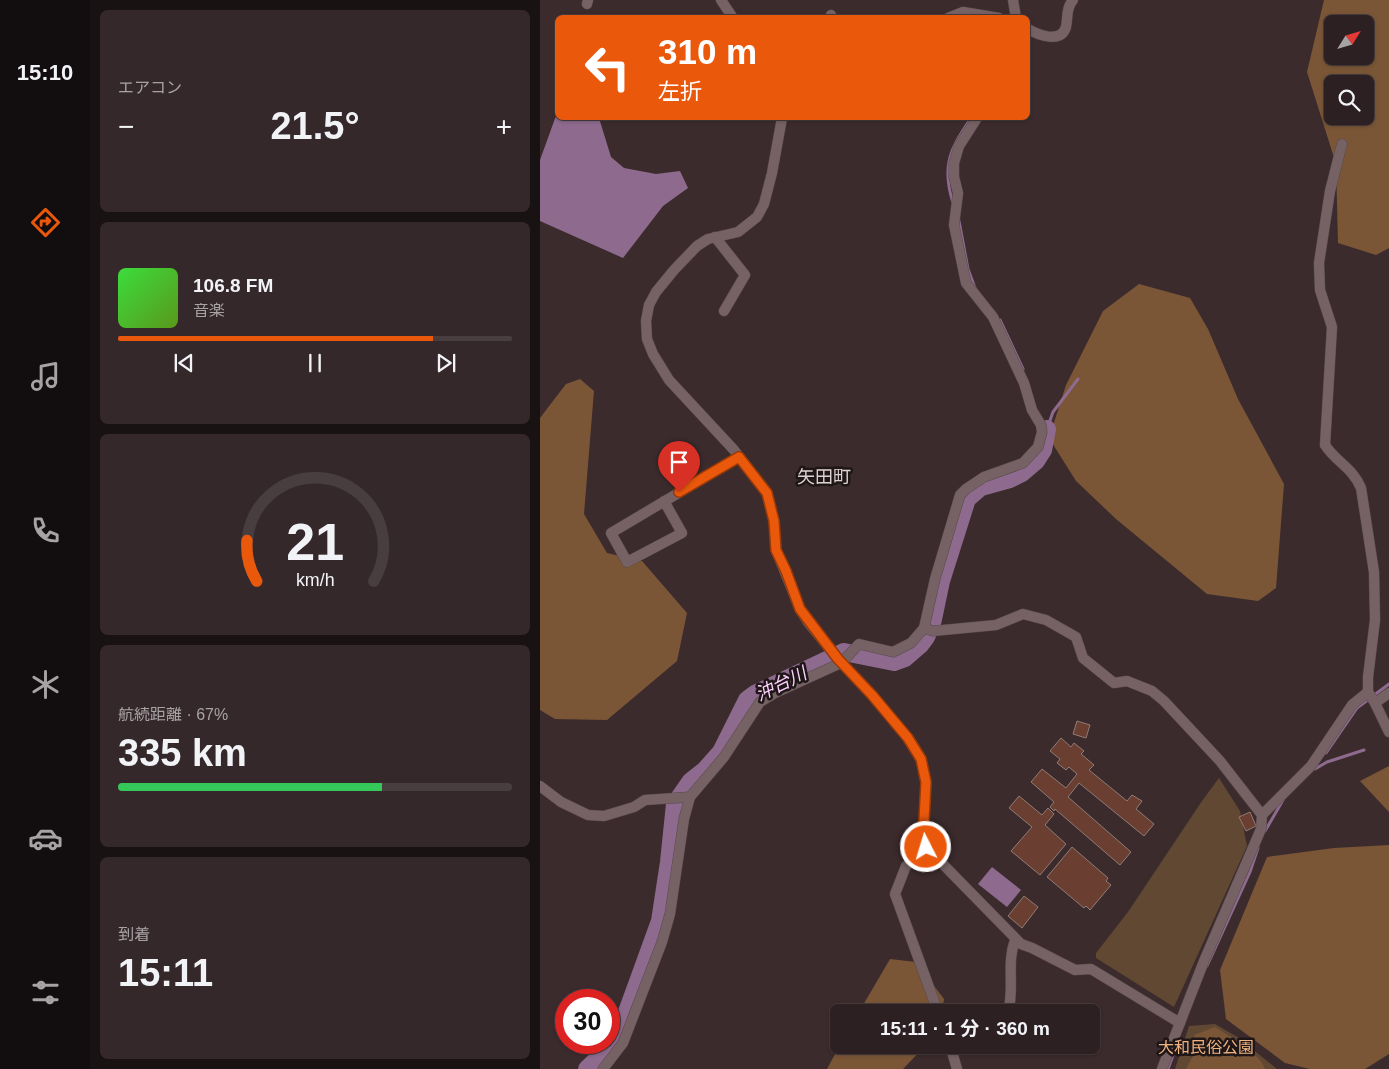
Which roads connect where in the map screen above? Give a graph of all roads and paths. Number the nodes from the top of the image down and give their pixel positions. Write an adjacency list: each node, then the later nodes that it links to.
1 (721, 0): 4 (street)
2 (1013, 0): 7 (street)
3 (1073, 0): 8 (street)
4 (731, 15)
5 (956, 15): 6 (street)
6 (981, 15)
7 (1016, 15)
8 (1030, 30)
9 (782, 120): 12 (street)
10 (976, 120): 16 (street)
11 (1342, 144): 18 (street)
12 (715, 237): 13 (street); 14 (street)
13 (724, 311)
14 (739, 457): 15 (street); 17 (street)
15 (664, 501): 15 (street)
16 (928, 630): 17 (street); 24 (street)
17 (842, 656): 23 (street); 25 (street)
18 (1368, 692): 20 (street); 24 (street)
19 (1389, 693): 20 (street)
20 (1375, 703): 21 (street)
21 (1389, 732)
22 (540, 786): 23 (street)
23 (690, 798): 31 (street)
24 (1262, 815): 29 (street)
25 (926, 847): 26 (street); 27 (street)
26 (1015, 940): 28 (street); 29 (street)
27 (935, 1004)
28 (1009, 1004)
29 (1180, 1023): 33 (street)
30 (953, 1054): 32 (street)
31 (603, 1069)
32 (958, 1069)
33 (1162, 1069)

